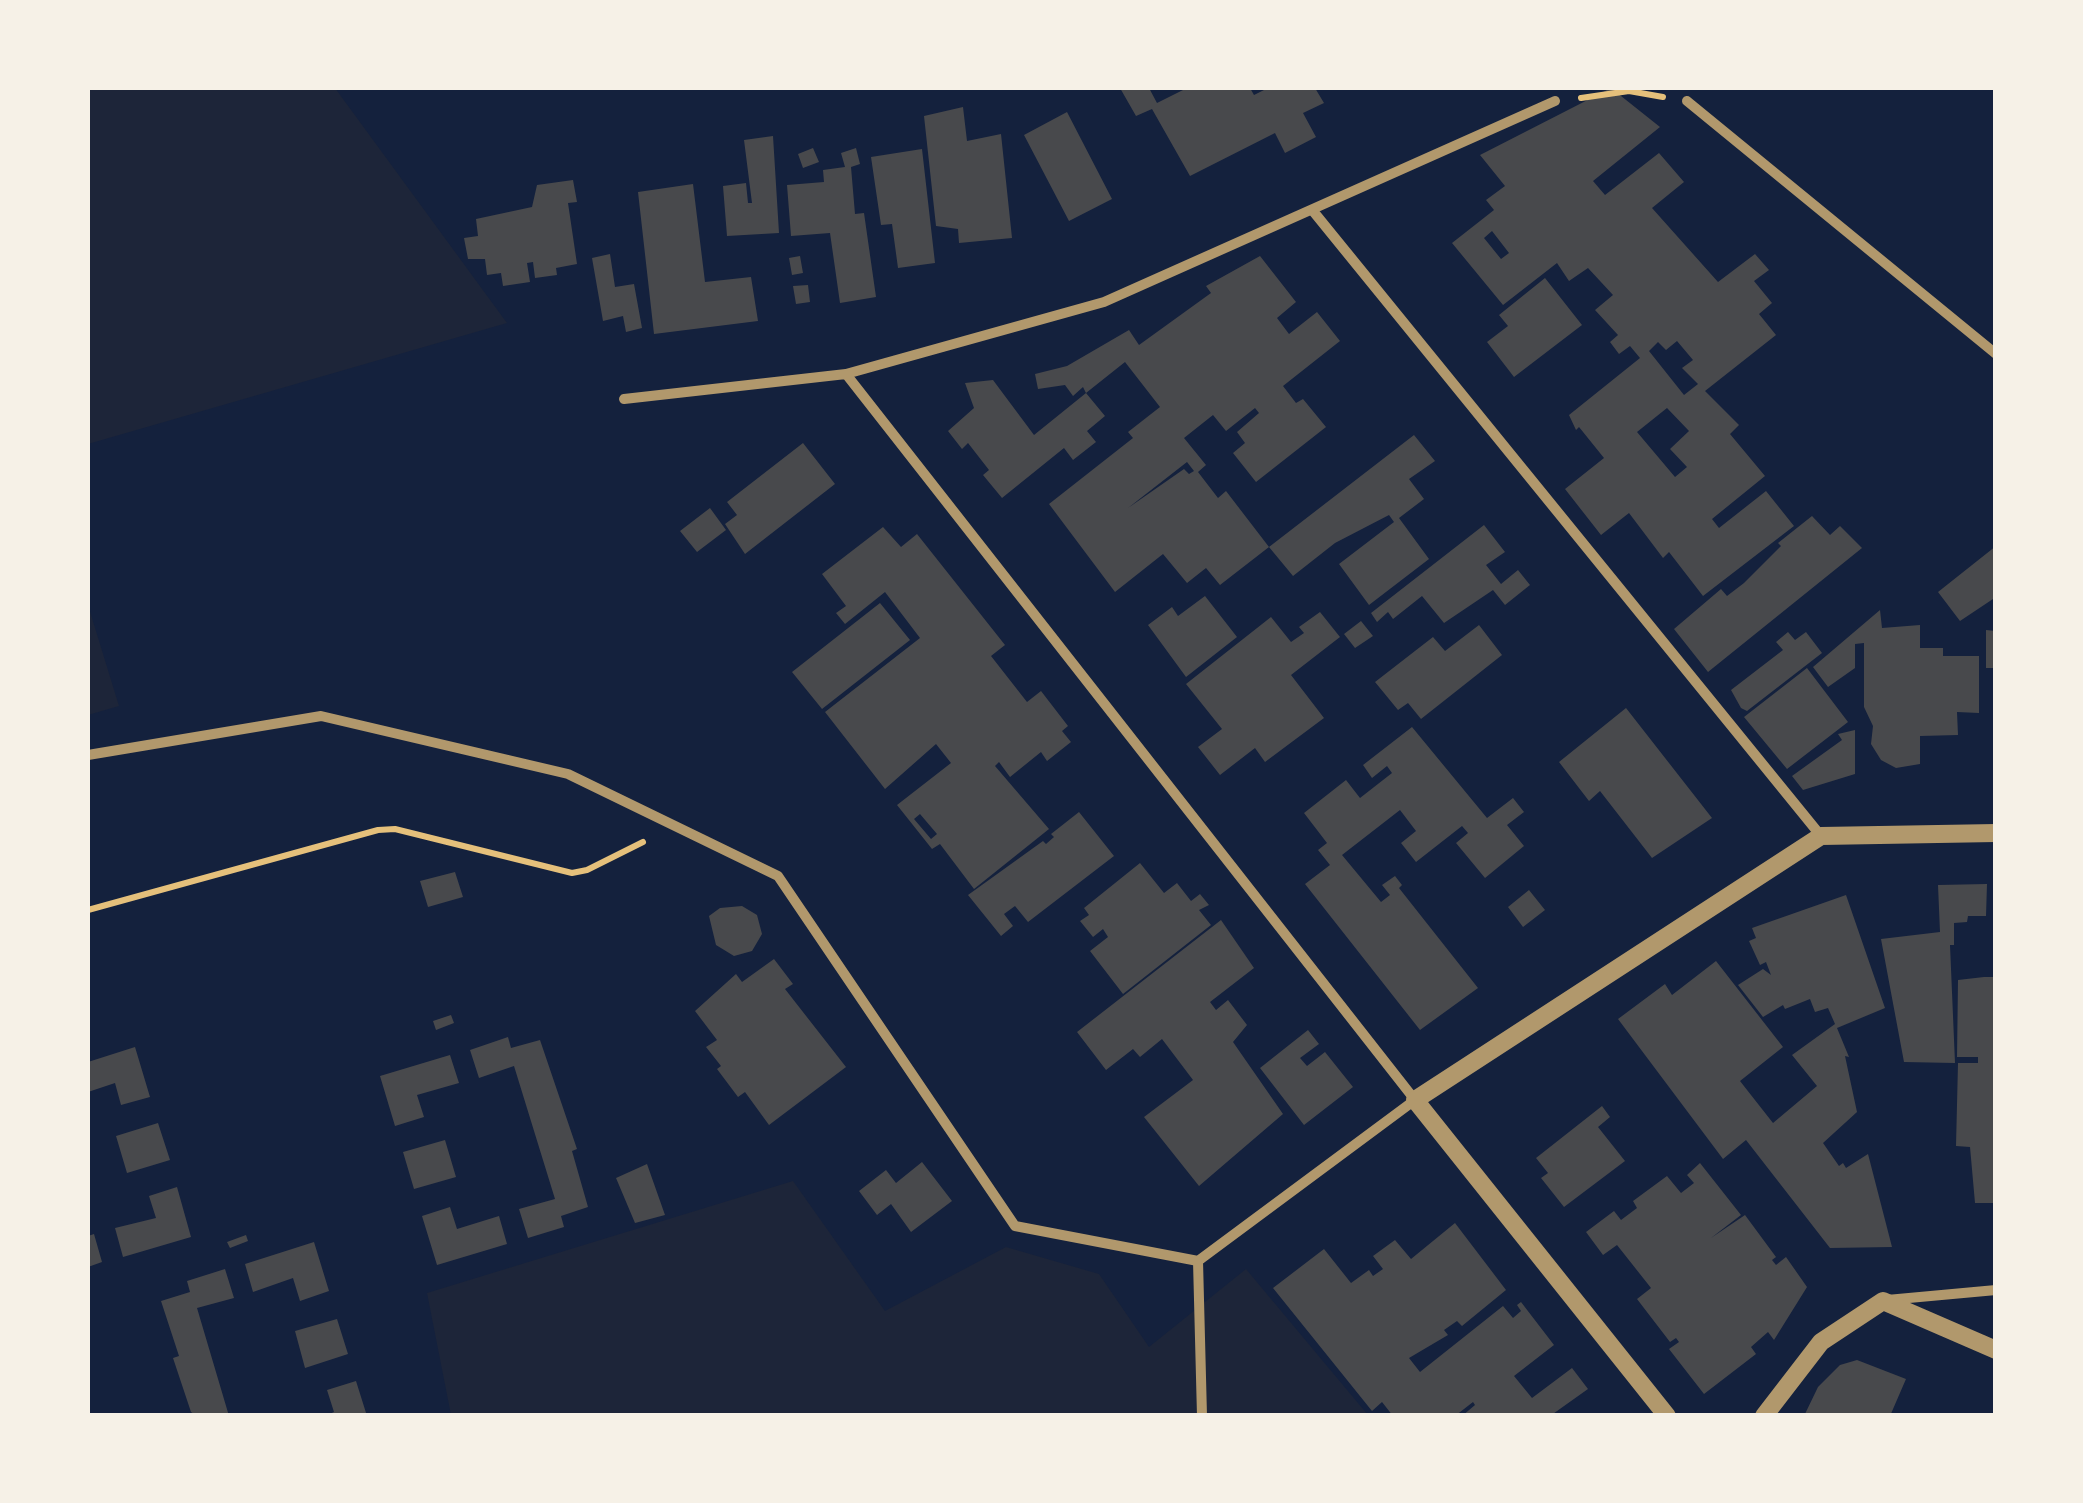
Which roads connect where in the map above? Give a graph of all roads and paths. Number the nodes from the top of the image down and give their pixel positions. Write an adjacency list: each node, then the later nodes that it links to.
1 (1629, 91): 3 (path)
2 (1687, 101): 5 (street)
3 (1555, 102): 4 (street)
4 (1312, 210): 6 (street); 11 (street)
5 (1996, 354)
6 (846, 374): 7 (street); 13 (street)
7 (624, 398)
8 (88, 756): 9 (street)
9 (676, 826): 12 (path); 14 (street)
10 (1996, 832): 11 (street)
11 (1820, 836): 13 (street)
12 (88, 910)
13 (1414, 1100): 14 (street); 19 (street)
14 (1198, 1261): 18 (street)
15 (1996, 1290): 16 (street)
16 (1882, 1301): 17 (street); 20 (street)
17 (1996, 1350)
18 (1202, 1416)
19 (1667, 1416)
20 (1764, 1416)

